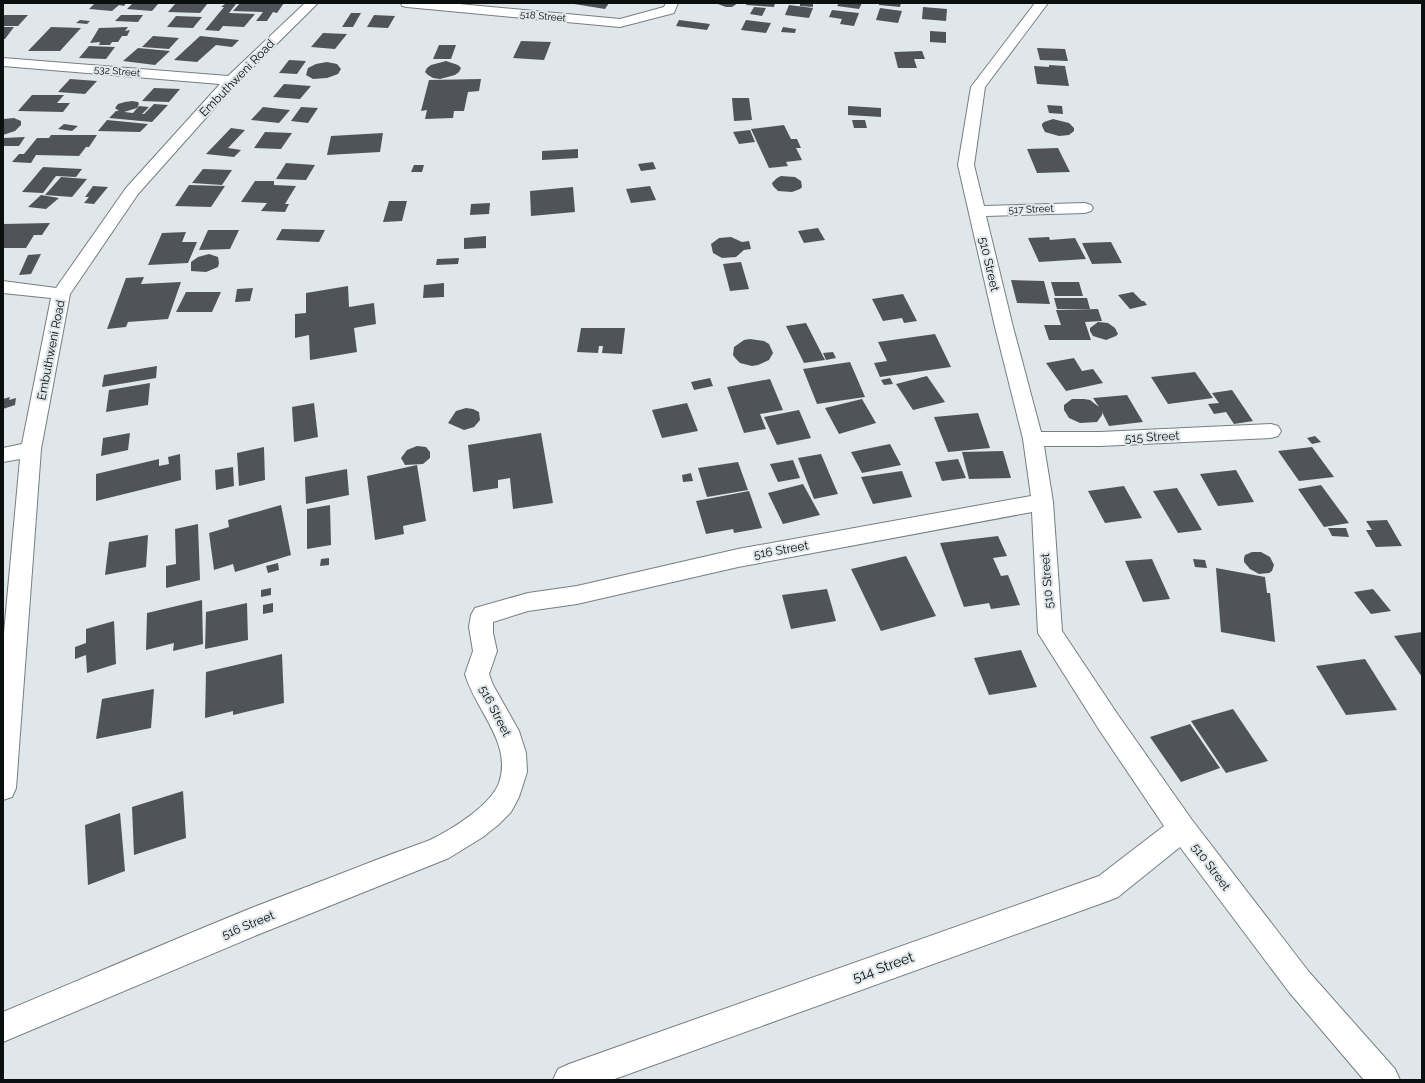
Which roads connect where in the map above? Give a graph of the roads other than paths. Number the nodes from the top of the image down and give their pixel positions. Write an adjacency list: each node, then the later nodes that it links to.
1 (312, 3): 6 (street, Embuthweni Road)
2 (407, 3): 3 (street, 518 Street)
3 (672, 3)
4 (1042, 3): 8 (street, 510 Street)
5 (3, 62): 6 (street, 532 Street)
6 (231, 81): 10 (street, Embuthweni Road)
7 (1085, 208): 8 (street, 517 Street)
8 (976, 211): 12 (street, 510 Street)
9 (3, 287): 10 (street)
10 (61, 294): 13 (street, Embuthweni Road)
11 (1271, 431): 12 (street, 515 Street)
12 (1033, 439): 15 (street, 510 Street)
13 (32, 449): 14 (street); 16 (street, Embuthweni Road)
14 (3, 455)
15 (1042, 502): 17 (street, 510 Street); 18 (street, 516 Street)
16 (3, 788)
17 (1182, 829): 19 (street, 514 Street); 20 (street, 510 Street)
18 (3, 1027)
19 (569, 1080)
20 (1384, 1080)

